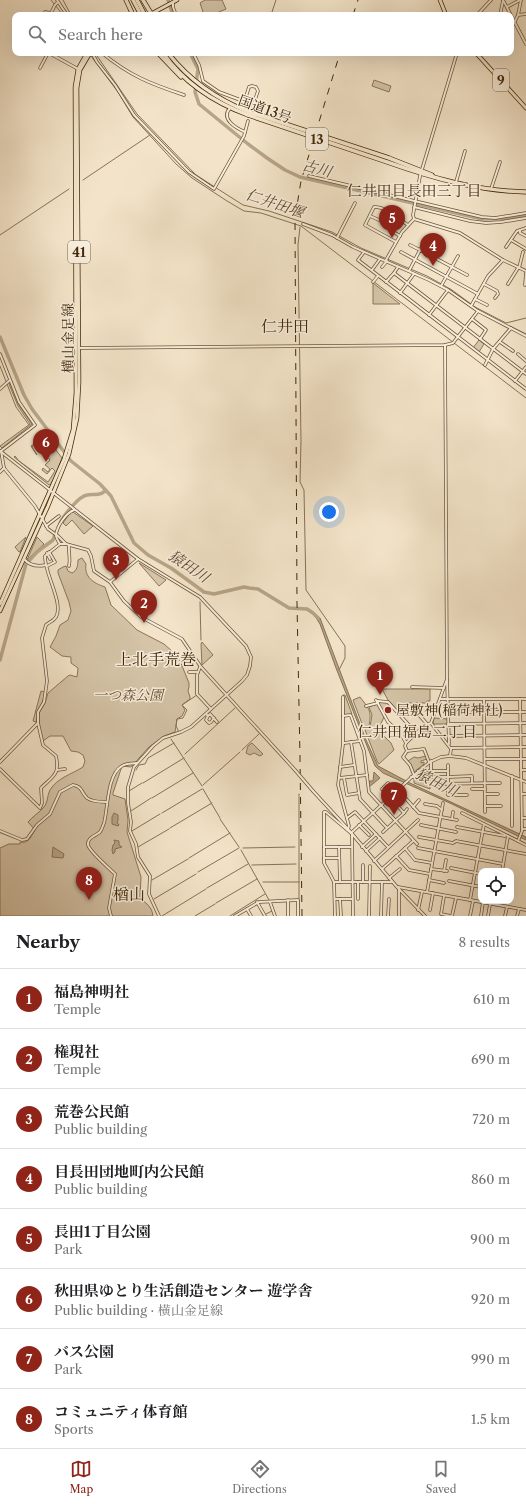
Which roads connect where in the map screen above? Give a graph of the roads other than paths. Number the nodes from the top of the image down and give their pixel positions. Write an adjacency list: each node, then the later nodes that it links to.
1 (126, 0): 14 (highway)
2 (133, 0): 15 (highway)
3 (137, 0): 15 (highway)
4 (143, 0): 16 (highway)
5 (440, 0): 19 (main road)
6 (491, 0): 20 (street)
7 (503, 0): 11 (street); 21 (street)
8 (521, 0): 11 (street); 24 (street)
9 (175, 1): 17 (main road); 18 (street)
10 (56, 3): 12 (street); 13 (street)
11 (507, 7): 22 (street)
12 (52, 12)
13 (64, 12)
14 (132, 12)
15 (141, 12)
16 (149, 12)
17 (156, 12)
18 (175, 12)
19 (445, 12)
20 (480, 12)
21 (501, 12)
22 (509, 12)
23 (526, 14): 24 (street)
24 (518, 15): 25 (street)
25 (514, 20)
26 (514, 23): 27 (street)
27 (526, 44)
28 (46, 56): 40 (street)
29 (53, 56): 41 (street)
30 (86, 56): 41 (main road, 横山金足線 / 41)
31 (89, 56): 41 (main road, 横山金足線 / 41)
32 (93, 56): 54 (street)
33 (106, 56): 45 (street)
34 (161, 56): 42 (highway, 13)
35 (166, 56): 42 (highway, 国道13号 / 13)
36 (171, 56): 43 (highway, 国道13号 / 13)
37 (194, 56): 46 (street)
38 (456, 56): 57 (street)
39 (479, 56): 50 (main road, 9)
40 (40, 68)
41 (79, 70): 132 (main road, 横山金足線 / 41); 148 (main road, 横山金足線 / 41)
42 (187, 80): 43 (highway, 国道13号 / 13)
43 (193, 83): 44 (highway, 国道13号 / 13)
44 (198, 87): 49 (highway, 国道13号 / 13); 51 (highway, 国道13号 / 13)
45 (184, 95)
46 (243, 101)
47 (247, 102): 48 (street)
48 (253, 105): 51 (street); 52 (street)
49 (230, 108): 52 (highway, 国道13号 / 13); 54 (street)
50 (526, 108)
51 (242, 109): 52 (highway, 国道13号 / 13)
52 (250, 112): 57 (highway, 国道13号 / 13, bridge)
53 (248, 121): 54 (street)
54 (244, 134)
55 (465, 151): 59 (street)
56 (500, 162): 60 (street)
57 (421, 172): 59 (highway, 国道13号 / 13); 62 (street)
58 (309, 176): 62 (street)
59 (456, 183): 60 (highway, 国道13号 / 13)
60 (491, 189): 61 (highway, 国道13号 / 13)
61 (526, 192)
62 (415, 202): 64 (street); 65 (street)
63 (355, 203): 77 (street)
64 (414, 206): 67 (street); 68 (street)
65 (526, 213)
66 (370, 216): 69 (street); 71 (street); 80 (street)
67 (526, 218)
68 (414, 219): 71 (street); 93 (street)
69 (379, 220)
70 (303, 224): 77 (street)
71 (408, 225): 75 (street)
72 (526, 228): 73 (street)
73 (520, 230): 76 (street); 79 (street)
74 (392, 231): 75 (street)
75 (400, 236): 80 (street)
76 (526, 236)
77 (337, 238): 86 (street)
78 (427, 238): 85 (street)
79 (511, 240): 82 (street); 84 (street)
80 (396, 242): 94 (street)
81 (410, 244): 85 (street)
82 (506, 247)
83 (435, 248): 89 (street)
84 (526, 248)
85 (420, 250): 89 (street); 92 (street)
86 (364, 252): 91 (street); 99 (street)
87 (401, 252): 92 (street)
88 (523, 252): 98 (street)
89 (431, 256): 97 (street)
90 (458, 256): 97 (street)
91 (381, 258): 94 (street); 99 (street)
92 (415, 260): 100 (street); 106 (street)
93 (503, 260): 98 (street); 110 (street)
94 (387, 261): 95 (street); 96 (street)
95 (382, 267)
96 (398, 267): 100 (street); 102 (street)
97 (452, 267): 104 (street); 106 (street)
98 (519, 268): 101 (street); 111 (street)
99 (372, 270): 105 (street)
100 (409, 270): 103 (street)
101 (526, 271): 112 (street)
102 (394, 274): 108 (street); 109 (street)
103 (414, 274): 109 (street); 113 (street)
104 (467, 275)
105 (378, 276): 107 (street); 108 (street)
106 (446, 277): 113 (street); 116 (street)
107 (373, 281)
108 (386, 282): 115 (street)
109 (407, 283): 115 (street); 120 (street)
110 (484, 284): 116 (street); 117 (street)
111 (508, 284)
112 (525, 285)
113 (441, 286): 114 (street)
114 (448, 290): 120 (street); 121 (street)
115 (400, 293): 123 (street)
116 (478, 294): 118 (street)
117 (495, 298)
118 (475, 299): 119 (street); 121 (street)
119 (487, 305)
120 (436, 306): 123 (street); 125 (street)
121 (471, 306): 122 (street)
122 (478, 311): 124 (street); 126 (street)
123 (429, 315): 128 (street)
124 (472, 319): 125 (street); 129 (street)
125 (465, 328): 128 (street); 129 (street)
126 (510, 328): 127 (street); 130 (street)
127 (526, 336)
128 (458, 338): 131 (street); 137 (street)
129 (480, 339): 133 (street)
130 (500, 342): 133 (street); 134 (street)
131 (445, 345): 132 (street); 171 (street)
132 (79, 348): 148 (main road, 横山金足線 / 41)
133 (493, 349): 137 (street); 141 (street)
134 (513, 351)
135 (0, 354): 143 (street)
136 (518, 354): 138 (street)
137 (487, 360): 139 (street); 144 (street)
138 (526, 360)
139 (485, 365)
140 (526, 367): 141 (street)
141 (522, 372): 142 (street); 144 (street)
142 (526, 374)
143 (10, 380): 145 (street); 147 (street)
144 (515, 381): 146 (street)
145 (0, 389)
146 (526, 389)
147 (0, 451): 149 (street); 151 (street)
148 (68, 453): 151 (main road, 横山金足線 / 41)
149 (4, 468): 150 (street); 154 (street)
150 (0, 472)
151 (52, 492): 152 (street); 154 (main road, 横山金足線 / 41)
152 (73, 508): 156 (street); 161 (street)
153 (59, 516): 155 (street)
154 (41, 517): 155 (street); 162 (main road, 横山金足線 / 41)
155 (46, 526): 156 (street)
156 (55, 534): 157 (street); 158 (street)
157 (60, 544): 158 (street); 159 (street)
158 (67, 545): 164 (street); 165 (street)
159 (48, 553): 160 (street); 163 (street); 163 (street)
160 (50, 559)
161 (138, 559): 165 (street); 174 (street)
162 (25, 560): 163 (street); 166 (main road, 横山金足線 / 41); 167 (main road, 横山金足線 / 41)
163 (47, 565): 194 (street)
164 (69, 566)
165 (110, 582): 168 (street)
166 (0, 604)
167 (0, 611)
168 (200, 667): 170 (street); 174 (street)
169 (189, 672): 170 (street)
170 (198, 672): 183 (street)
171 (447, 679): 173 (street); 179 (street)
172 (412, 688): 173 (street)
173 (444, 688): 176 (street)
174 (226, 695): 183 (street); 294 (street, bridge)
175 (343, 697): 190 (street)
176 (440, 699): 179 (street); 195 (street)
177 (520, 699): 178 (street); 180 (street); 186 (street)
178 (526, 699)
179 (448, 700): 180 (street); 184 (street)
180 (484, 700): 185 (street)
181 (377, 702): 182 (street); 201 (street); 208 (street)
182 (366, 706)
183 (211, 709): 188 (street)
184 (448, 712): 185 (street); 198 (street)
185 (484, 712): 186 (street); 199 (street)
186 (520, 712): 187 (street); 200 (street)
187 (526, 712)
188 (206, 714): 189 (street); 222 (street)
189 (208, 716): 192 (street); 192 (street)
190 (343, 716): 206 (street); 209 (street)
191 (420, 716): 197 (street)
192 (214, 718): 193 (street)
193 (217, 722)
194 (38, 723): 220 (street); 229 (street)
195 (431, 723): 197 (street); 210 (street)
196 (526, 723): 200 (street)
197 (427, 724): 201 (street)
198 (448, 724): 199 (street); 204 (street)
199 (484, 724): 200 (street); 205 (street)
200 (520, 724): 202 (street)
201 (417, 734): 208 (street)
202 (521, 735): 203 (street); 205 (street); 212 (street)
203 (526, 735)
204 (448, 736): 205 (street); 210 (street)
205 (484, 736): 211 (street)
206 (360, 741): 207 (street); 235 (street)
207 (351, 742): 209 (street); 223 (street)
208 (406, 743): 215 (street)
209 (343, 744): 226 (street)
210 (449, 745): 214 (street)
211 (485, 747): 212 (street); 214 (street); 217 (street)
212 (521, 747): 213 (street); 218 (street)
213 (526, 747)
214 (451, 748): 216 (street)
215 (407, 751): 221 (street); 236 (street)
216 (450, 756): 221 (street); 225 (street)
217 (485, 759): 218 (street); 225 (street)
218 (521, 759): 219 (street); 230 (street)
219 (526, 759)
220 (0, 762)
221 (430, 762): 232 (street); 233 (street)
222 (137, 763): 262 (street); 384 (street)
223 (354, 765): 226 (street); 237 (street)
224 (448, 765): 234 (street)
225 (485, 765): 238 (street); 244 (street)
226 (340, 767): 240 (street)
227 (0, 769): 229 (street)
228 (65, 769): 229 (street)
229 (57, 770)
230 (521, 770): 231 (street); 243 (street)
231 (526, 770)
232 (418, 771): 233 (street); 236 (street)
233 (431, 771): 234 (street)
234 (448, 771): 239 (street)
235 (367, 775): 237 (street); 265 (street)
236 (414, 775): 242 (street)
237 (356, 776): 241 (street); 254 (street)
238 (512, 776): 243 (street); 290 (street)
239 (448, 777): 242 (street); 247 (street); 248 (street)
240 (339, 778): 241 (street); 279 (street)
241 (344, 778): 254 (street)
242 (410, 778): 253 (street)
243 (521, 780): 245 (street); 258 (street)
244 (484, 782): 248 (street); 249 (street); 252 (street)
245 (526, 782)
246 (388, 783): 260 (street)
247 (448, 783): 248 (street); 250 (street); 255 (street)
248 (472, 783)
249 (500, 783)
250 (431, 784)
251 (472, 789): 252 (street)
252 (485, 789): 256 (street)
253 (398, 790): 260 (street); 270 (street)
254 (359, 793): 275 (street)
255 (467, 794)
256 (485, 794): 257 (street); 266 (street)
257 (498, 794)
258 (522, 794): 259 (street); 268 (street)
259 (526, 794)
260 (390, 797): 265 (street); 276 (street)
261 (419, 800): 270 (street)
262 (107, 802): 297 (street); 383 (street)
263 (443, 803): 272 (street)
264 (425, 804): 272 (street)
265 (381, 805): 275 (street); 286 (street)
266 (485, 806): 267 (street); 274 (street)
267 (501, 806)
268 (522, 806): 269 (street); 280 (street)
269 (526, 806)
270 (413, 807): 278 (street)
271 (408, 809): 276 (street)
272 (442, 810): 278 (street)
273 (453, 812): 282 (street)
274 (485, 812)
275 (372, 813): 285 (street); 292 (street)
276 (404, 813): 286 (street)
277 (462, 813): 287 (street)
278 (440, 817): 282 (street); 295 (street)
279 (347, 818): 285 (street); 294 (street)
280 (522, 818): 281 (street); 296 (street)
281 (526, 818)
282 (452, 819): 284 (street)
283 (418, 820): 299 (street)
284 (457, 820)
285 (364, 821): 288 (street); 303 (street)
286 (395, 821): 292 (street); 299 (street)
287 (484, 824): 301 (street); 305 (street)
288 (359, 825): 302 (street); 304 (street)
289 (421, 825): 295 (street)
290 (512, 826)
291 (457, 827): 301 (street)
292 (387, 828): 298 (street)
293 (526, 828): 296 (street)
294 (348, 829): 302 (street)
295 (438, 829): 300 (street); 308 (street)
296 (522, 829): 309 (street)
297 (0, 831)
298 (383, 832)
299 (405, 832): 310 (street); 318 (street)
300 (456, 832)
301 (482, 832): 305 (street); 313 (street)
302 (351, 833): 314 (street); 316 (street); 317 (street)
303 (376, 834): 307 (street); 317 (street)
304 (369, 835)
305 (508, 836): 309 (street); 321 (street)
306 (419, 837): 308 (street)
307 (380, 838): 318 (street); 322 (street)
308 (437, 840): 313 (street); 323 (street)
309 (518, 840): 312 (street)
310 (414, 841): 311 (street); 319 (street)
311 (417, 844)
312 (526, 845)
313 (480, 846): 321 (street); 328 (street)
314 (324, 847): 315 (street); 326 (street)
315 (339, 847): 316 (street); 327 (street)
316 (351, 847): 348 (street)
317 (362, 847): 322 (street)
318 (388, 847): 330 (street)
319 (405, 848): 325 (street); 331 (street)
320 (418, 848): 323 (street)
321 (505, 850): 324 (street); 332 (street)
322 (366, 851): 330 (street)
323 (435, 852): 328 (street); 331 (street)
324 (526, 854)
325 (396, 856): 339 (street); 342 (street)
326 (324, 858): 327 (street); 346 (street)
327 (339, 858): 347 (street)
328 (477, 859): 332 (street); 340 (street)
329 (446, 860): 335 (street)
330 (374, 861): 339 (street)
331 (432, 863): 335 (street)
332 (503, 864): 337 (street)
333 (363, 865): 350 (street)
334 (370, 866): 351 (street)
335 (431, 868): 342 (street)
336 (451, 868): 340 (street)
337 (502, 868)
338 (400, 869): 343 (street)
339 (382, 870): 343 (street)
340 (475, 872): 341 (street); 355 (street)
341 (478, 873)
342 (430, 874): 344 (street)
343 (389, 878): 353 (street)
344 (429, 880): 354 (street); 359 (street)
345 (448, 881): 355 (street)
346 (334, 882): 347 (street); 363 (street)
347 (340, 882): 348 (street)
348 (352, 882): 349 (street); 365 (street)
349 (358, 882): 350 (street); 366 (street)
350 (363, 882): 351 (street)
351 (370, 882): 352 (street); 394 (street)
352 (382, 882): 353 (street); 395 (street)
353 (392, 882): 357 (street)
354 (444, 883)
355 (472, 885): 356 (street); 369 (street)
356 (478, 886)
357 (398, 888): 358 (street); 379 (street); 397 (street)
358 (422, 892): 359 (street); 379 (street)
359 (427, 892): 360 (street)
360 (433, 894): 361 (street); 380 (street)
361 (444, 896): 362 (street); 398 (street)
362 (456, 898): 369 (street); 398 (street)
363 (335, 899): 364 (street); 391 (street)
364 (340, 899): 365 (street); 392 (street)
365 (352, 899): 393 (street)
366 (358, 899)
367 (288, 900): 372 (street); 389 (street); 390 (street)
368 (389, 900): 396 (street)
369 (472, 900): 370 (street); 399 (street)
370 (478, 901)
371 (257, 902): 372 (street); 377 (street); 387 (street)
372 (270, 902): 388 (street)
373 (483, 904): 400 (street)
374 (490, 904): 375 (street); 401 (street)
375 (496, 905): 376 (street)
376 (507, 907): 378 (street); 402 (street)
377 (247, 909): 385 (street); 386 (street)
378 (519, 909): 381 (street); 403 (street)
379 (418, 910): 382 (street)
380 (430, 910)
381 (526, 910)
382 (423, 915)
383 (111, 916)
384 (159, 916)
385 (236, 916)
386 (251, 916)
387 (265, 916)
388 (275, 916)
389 (288, 916)
390 (298, 916)
391 (335, 916)
392 (340, 916)
393 (353, 916)
394 (369, 916)
395 (381, 916)
396 (388, 916)
397 (399, 916)
398 (452, 916)
399 (470, 916)
400 (481, 916)
401 (488, 916)
402 (506, 916)
403 (517, 916)

